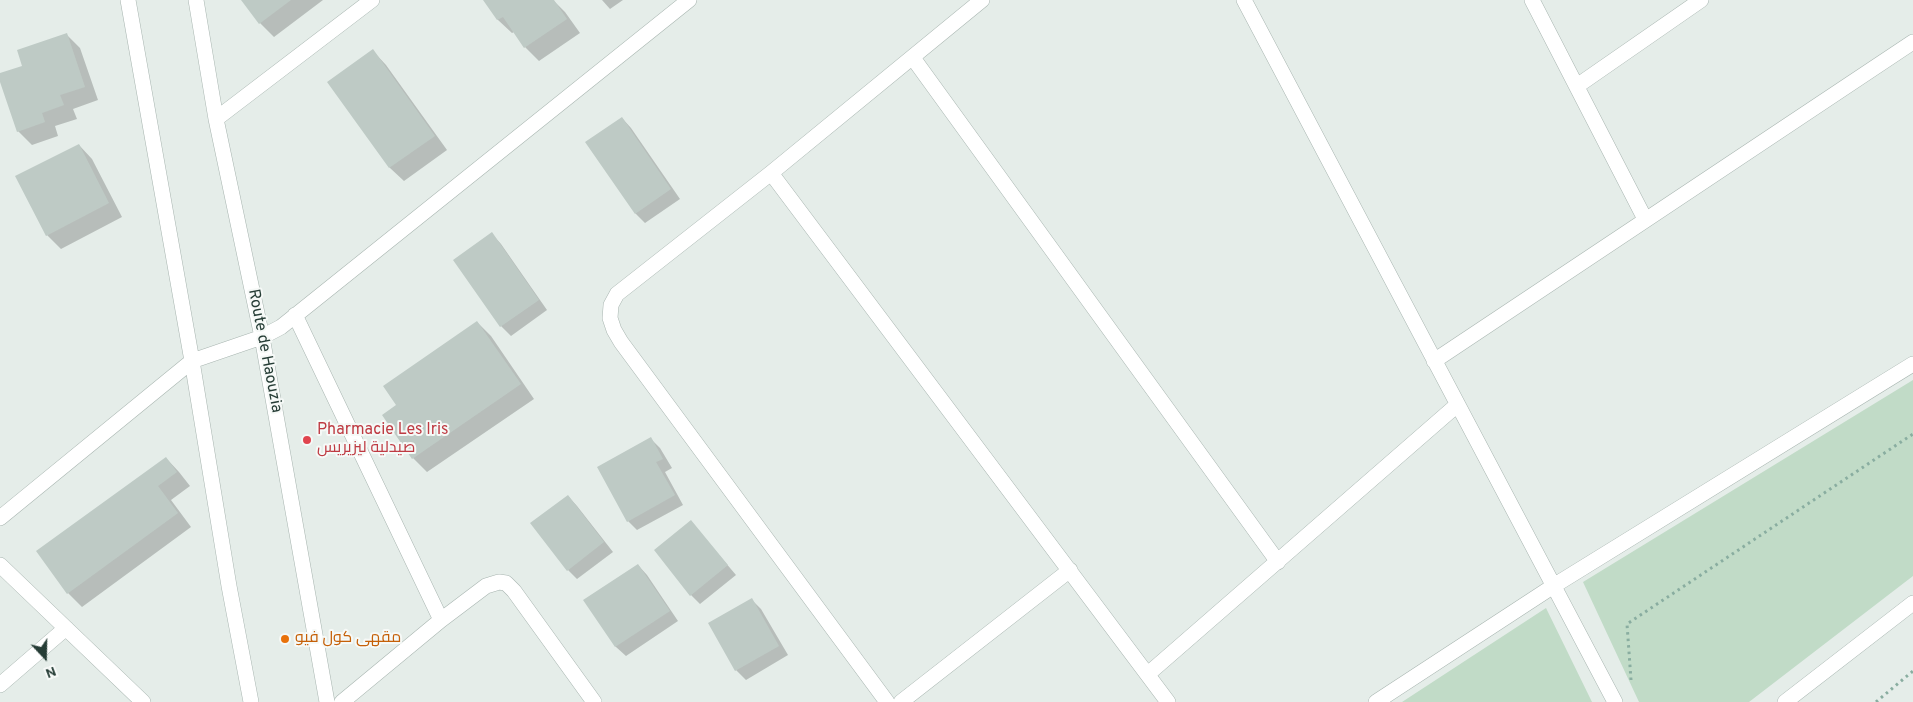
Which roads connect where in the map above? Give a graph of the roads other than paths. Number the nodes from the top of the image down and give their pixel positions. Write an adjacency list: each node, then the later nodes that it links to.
1 (128, 0): 17 (street)
2 (196, 0): 12 (street, Route de Haouzia)
3 (372, 0): 12 (street)
4 (689, 0): 15 (street)
5 (982, 0): 10 (street)
6 (1244, 0): 18 (street)
7 (1532, 0): 11 (street)
8 (1701, 0): 11 (street)
9 (1913, 42): 14 (street)
10 (913, 58): 13 (street); 22 (street)
11 (1577, 86): 14 (street)
12 (216, 119): 16 (street, Route de Haouzia)
13 (771, 172): 24 (street); 36 (street)
14 (1645, 220): 18 (street)
15 (295, 316): 16 (street); 27 (street)
16 (262, 337): 17 (street); 33 (street, Route de Haouzia)
17 (192, 361): 21 (street); 32 (street)
18 (1434, 361): 20 (street)
19 (1913, 364): 25 (street)
20 (1457, 405): 22 (street); 25 (street)
21 (0, 518)
22 (1278, 562): 29 (street)
23 (0, 565): 28 (street)
24 (1070, 570): 29 (street); 37 (street)
25 (1555, 585): 39 (street); 40 (street)
26 (1913, 603): 41 (street)
27 (441, 620): 34 (street); 35 (street)
28 (66, 628): 30 (street); 31 (street)
29 (1148, 674): 38 (street)
30 (0, 685)
31 (144, 702)
32 (252, 702)
33 (327, 702)
34 (342, 702)
35 (594, 702)
36 (887, 702)
37 (901, 702)
38 (1168, 702)
39 (1376, 702)
40 (1615, 702)
41 (1785, 702)

